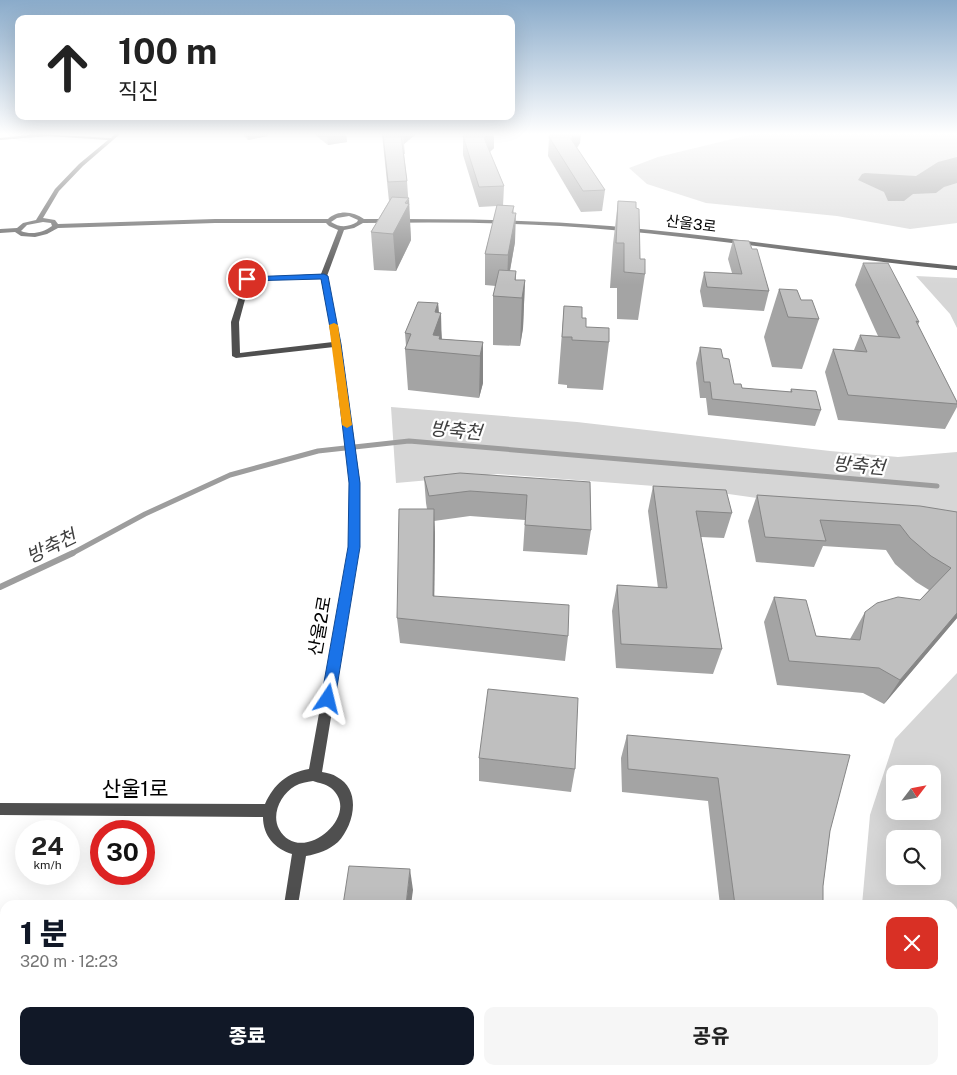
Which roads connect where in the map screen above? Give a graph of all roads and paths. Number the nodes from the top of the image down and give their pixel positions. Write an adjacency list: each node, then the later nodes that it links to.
1 (63, 184): 2 (street)
2 (39, 220): 5 (street); 7 (street)
3 (328, 221): 4 (street); 5 (street); 6 (street)
4 (361, 221): 6 (street); 9 (street, 산울3로)
5 (56, 226): 7 (street)
6 (342, 228): 10 (street)
7 (17, 230): 8 (street)
8 (0, 231)
9 (957, 268)
10 (324, 276): 11 (street); 11 (street)
11 (337, 344): 12 (street, 산울2로)
12 (315, 775): 14 (street); 15 (street)
13 (0, 809): 14 (street, 산울1로)
14 (270, 810): 15 (street)
15 (300, 849): 16 (street)
16 (292, 900)

